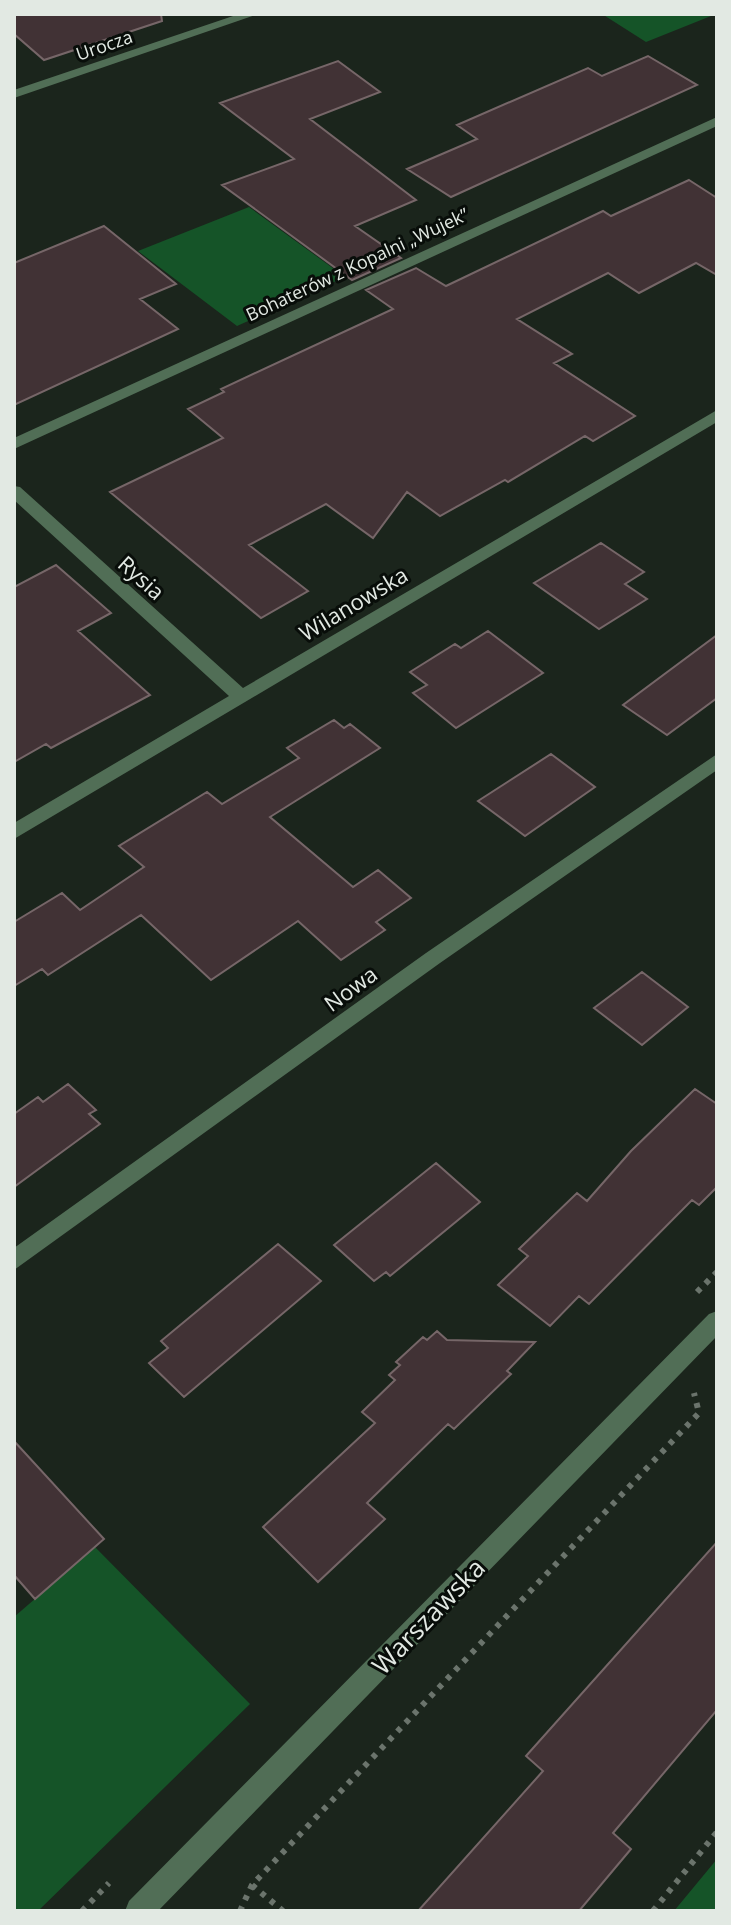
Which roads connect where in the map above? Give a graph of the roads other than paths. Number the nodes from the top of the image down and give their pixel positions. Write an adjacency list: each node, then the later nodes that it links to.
1 (252, 14): 2 (street, Urocza)
2 (14, 94)
3 (717, 121): 5 (street, Bohaterów z Kopalni „Wujek”)
4 (717, 415): 7 (street, Wilanowska)
5 (14, 444)
6 (14, 491): 7 (street, Rysia)
7 (241, 697): 9 (street, Wilanowska)
8 (717, 761): 10 (street, Nowa)
9 (14, 832)
10 (14, 1260)
11 (717, 1321): 12 (street, Warszawska)
12 (139, 1911)

